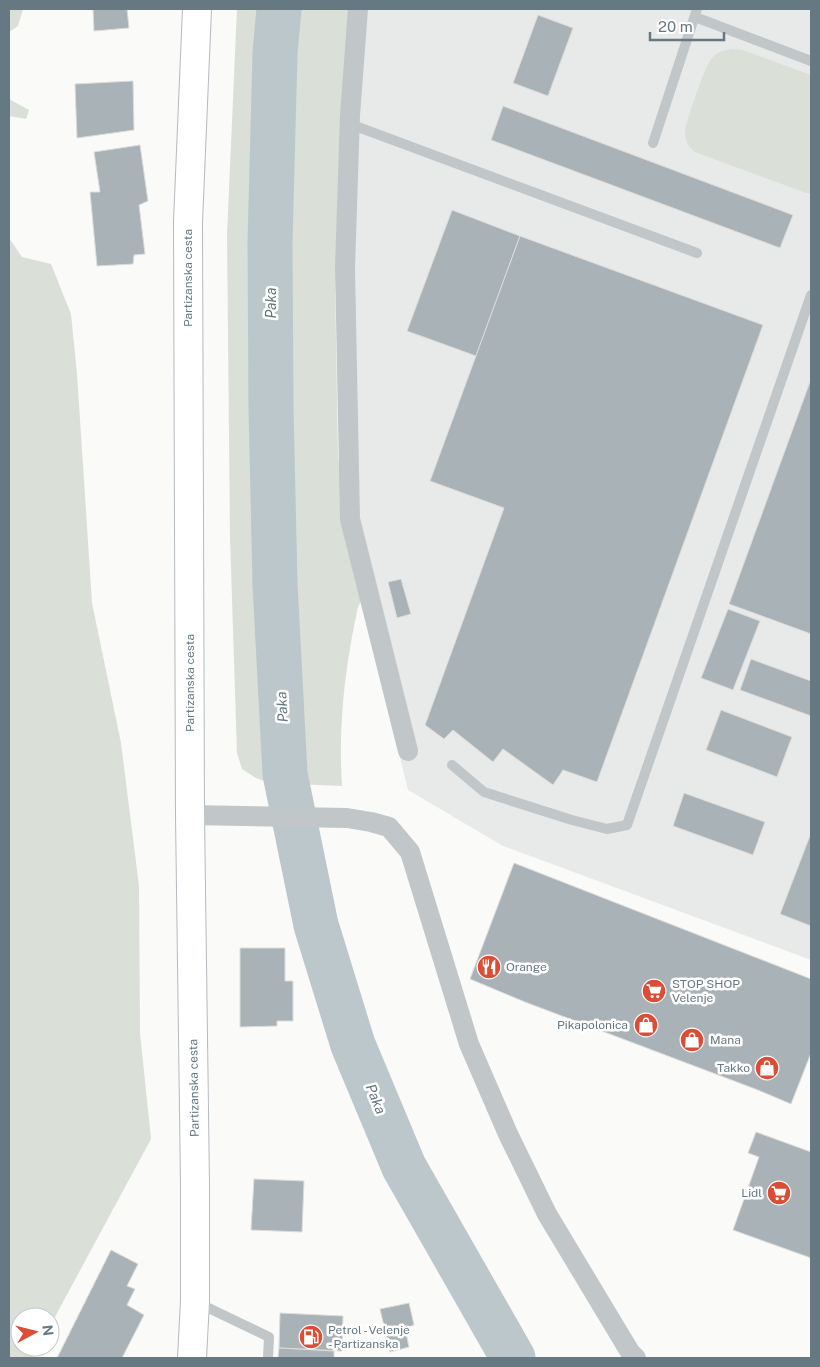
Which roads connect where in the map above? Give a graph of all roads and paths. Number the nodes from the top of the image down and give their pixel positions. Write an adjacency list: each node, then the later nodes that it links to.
1 (197, 9): 11 (main road, Partizanska cesta)
2 (358, 9): 5 (street)
3 (696, 13): 4 (lane); 6 (lane)
4 (811, 61)
5 (350, 124): 7 (lane); 9 (street)
6 (652, 143)
7 (697, 253)
8 (811, 295): 10 (lane)
9 (408, 751)
10 (452, 765)
11 (190, 815): 12 (main road, Partizanska cesta); 15 (street)
12 (195, 1301): 13 (main road, Partizanska cesta); 14 (lane)
13 (192, 1358)
14 (268, 1358)
15 (636, 1358)

